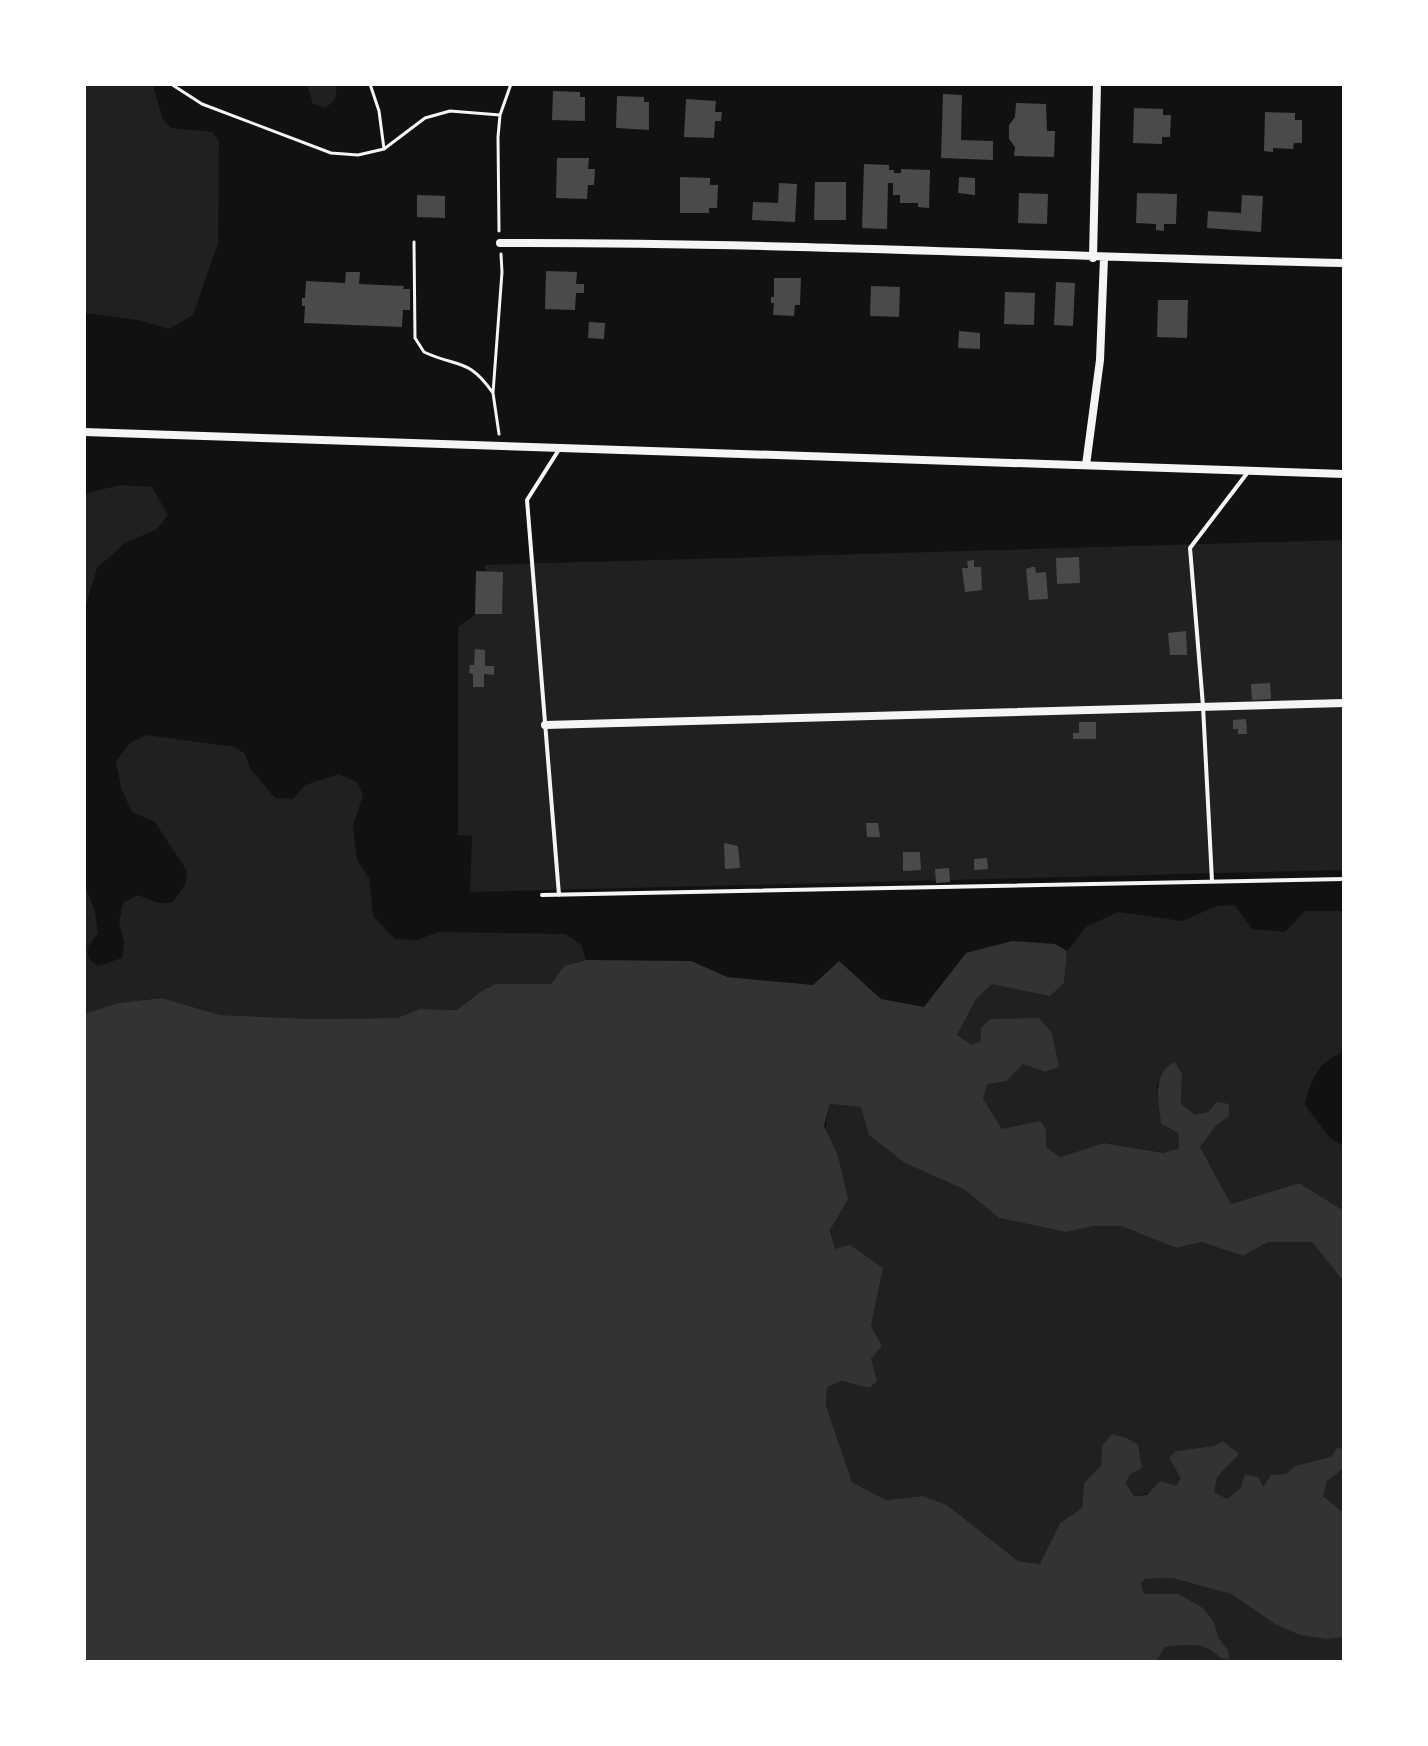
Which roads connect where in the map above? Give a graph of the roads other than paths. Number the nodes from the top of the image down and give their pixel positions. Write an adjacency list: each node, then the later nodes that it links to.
1 (1097, 84): 3 (street)
2 (500, 243): 3 (street)
3 (1093, 258): 4 (street)
4 (1104, 258): 5 (street); 8 (street)
5 (1344, 263)
6 (84, 432): 7 (street)
7 (560, 447): 8 (street); 13 (lane)
8 (1086, 465): 9 (street)
9 (1248, 471): 10 (street); 12 (lane)
10 (1344, 474)
11 (1344, 703): 12 (street)
12 (1203, 706): 13 (street); 15 (lane)
13 (545, 725): 17 (lane)
14 (1344, 879): 15 (lane)
15 (1212, 881): 17 (lane)
16 (542, 895): 17 (lane)
17 (559, 895)

